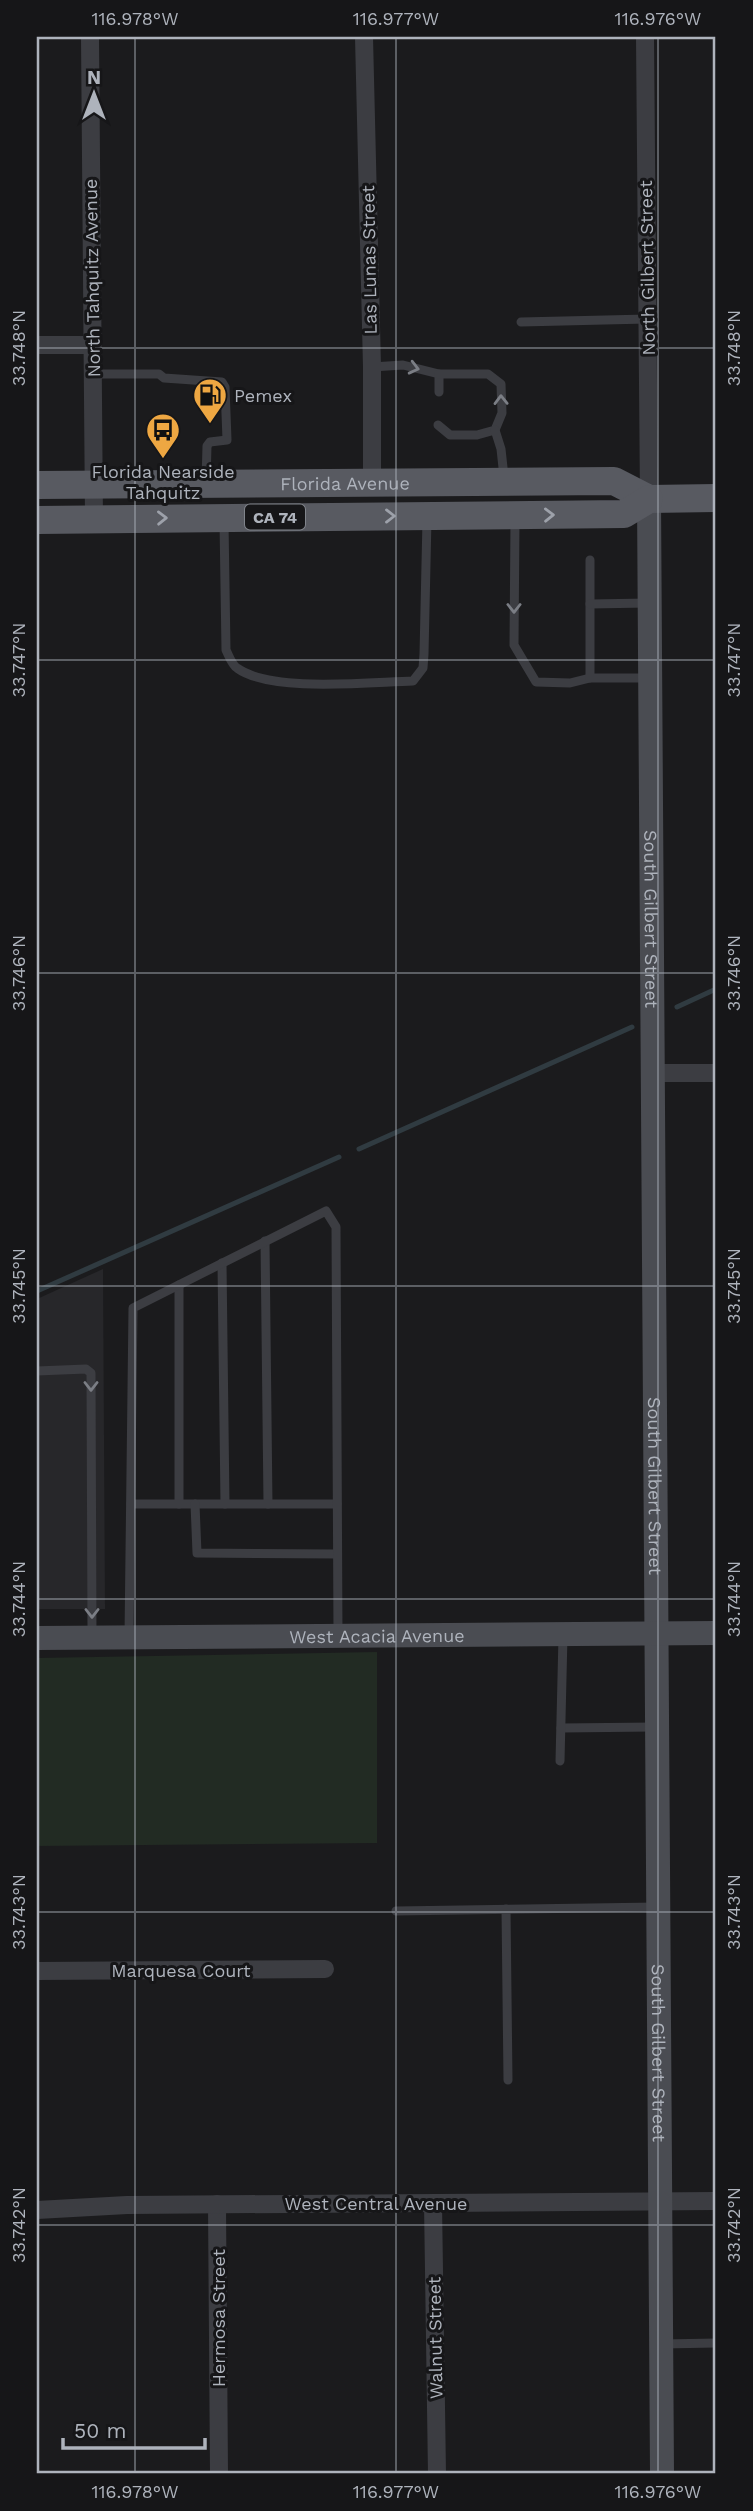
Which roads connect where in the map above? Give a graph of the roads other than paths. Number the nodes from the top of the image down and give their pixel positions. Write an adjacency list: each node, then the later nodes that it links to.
1 (90, 37): 7 (street, North Tahquitz Avenue)
2 (364, 37): 8 (street, Las Lunas Street)
3 (645, 37): 4 (street, North Gilbert Street)
4 (647, 319): 5 (lane); 20 (street, North Gilbert Street)
5 (521, 322)
6 (37, 345): 7 (street)
7 (92, 345): 9 (street, North Tahquitz Avenue)
8 (372, 367): 10 (lane, one-way to 10); 15 (street, Las Lunas Street)
9 (93, 374): 16 (lane); 18 (street, North Tahquitz Avenue)
10 (439, 374): 11 (lane); 13 (lane, one-way to 10)
11 (439, 392)
12 (438, 425): 13 (lane)
13 (495, 430): 14 (lane)
14 (504, 482): 15 (main road, Florida Avenue); 20 (main road, Florida Avenue)
15 (372, 483): 16 (main road, Florida Avenue); 23 (main road)
16 (206, 484): 18 (main road, Florida Avenue)
17 (37, 485): 18 (main road, Florida Avenue)
18 (94, 485): 24 (street, North Tahquitz Avenue)
19 (716, 498): 20 (main road, Florida Avenue / CA 74)
20 (649, 499): 21 (main road, Florida Avenue / CA 74, one-way to 20); 27 (street, South Gilbert Street)
21 (515, 515): 22 (main road, Florida Avenue / CA 74); 29 (lane, one-way to 29)
22 (427, 516): 23 (main road, Florida Avenue / CA 74, one-way to 22); 23 (lane)
23 (224, 517): 24 (main road, Florida Avenue / CA 74, one-way to 23)
24 (94, 519): 25 (main road, Florida Avenue / CA 74)
25 (37, 520)
26 (590, 560): 28 (lane)
27 (650, 603): 28 (lane); 30 (street, South Gilbert Street)
28 (590, 604): 29 (lane)
29 (590, 678): 30 (lane)
30 (650, 678): 31 (street, South Gilbert Street)
31 (653, 1073): 32 (street); 44 (street, South Gilbert Street)
32 (716, 1073)
33 (265, 1241): 34 (lane); 41 (lane); 42 (lane)
34 (222, 1263): 35 (lane); 40 (lane)
35 (179, 1285): 37 (lane); 38 (lane)
36 (37, 1371): 48 (lane, one-way to 48)
37 (131, 1504): 38 (lane); 49 (lane)
38 (179, 1504): 39 (lane)
39 (195, 1504): 40 (lane); 43 (lane)
40 (226, 1504): 41 (lane)
41 (268, 1504): 42 (lane)
42 (337, 1504): 43 (lane)
43 (337, 1554): 47 (lane)
44 (656, 1633): 45 (street, West Acacia Avenue); 46 (street, West Acacia Avenue); 51 (street, South Gilbert Street)
45 (716, 1633)
46 (563, 1634): 47 (street, West Acacia Avenue); 52 (lane)
47 (338, 1635): 49 (street, West Acacia Avenue)
48 (92, 1637): 49 (street, West Acacia Avenue); 50 (street, West Acacia Avenue)
49 (129, 1637)
50 (37, 1638)
51 (657, 1727): 52 (lane); 54 (street, South Gilbert Street)
52 (561, 1728): 53 (lane)
53 (560, 1762)
54 (658, 1907): 55 (lane); 60 (street, South Gilbert Street)
55 (506, 1909): 56 (lane); 59 (lane)
56 (396, 1911)
57 (325, 1969): 58 (street, Marquesa Court)
58 (37, 1971)
59 (508, 2080)
60 (660, 2201): 61 (street, West Central Avenue); 62 (street, West Central Avenue); 66 (street, South Gilbert Street)
61 (716, 2201)
62 (433, 2203): 63 (street, West Central Avenue); 68 (street, Walnut Street)
63 (217, 2204): 64 (street, West Central Avenue); 67 (street, Hermosa Street)
64 (37, 2210)
65 (716, 2343): 66 (lane)
66 (661, 2344): 69 (street, South Gilbert Street)
67 (219, 2474)
68 (437, 2474)
69 (662, 2474)

